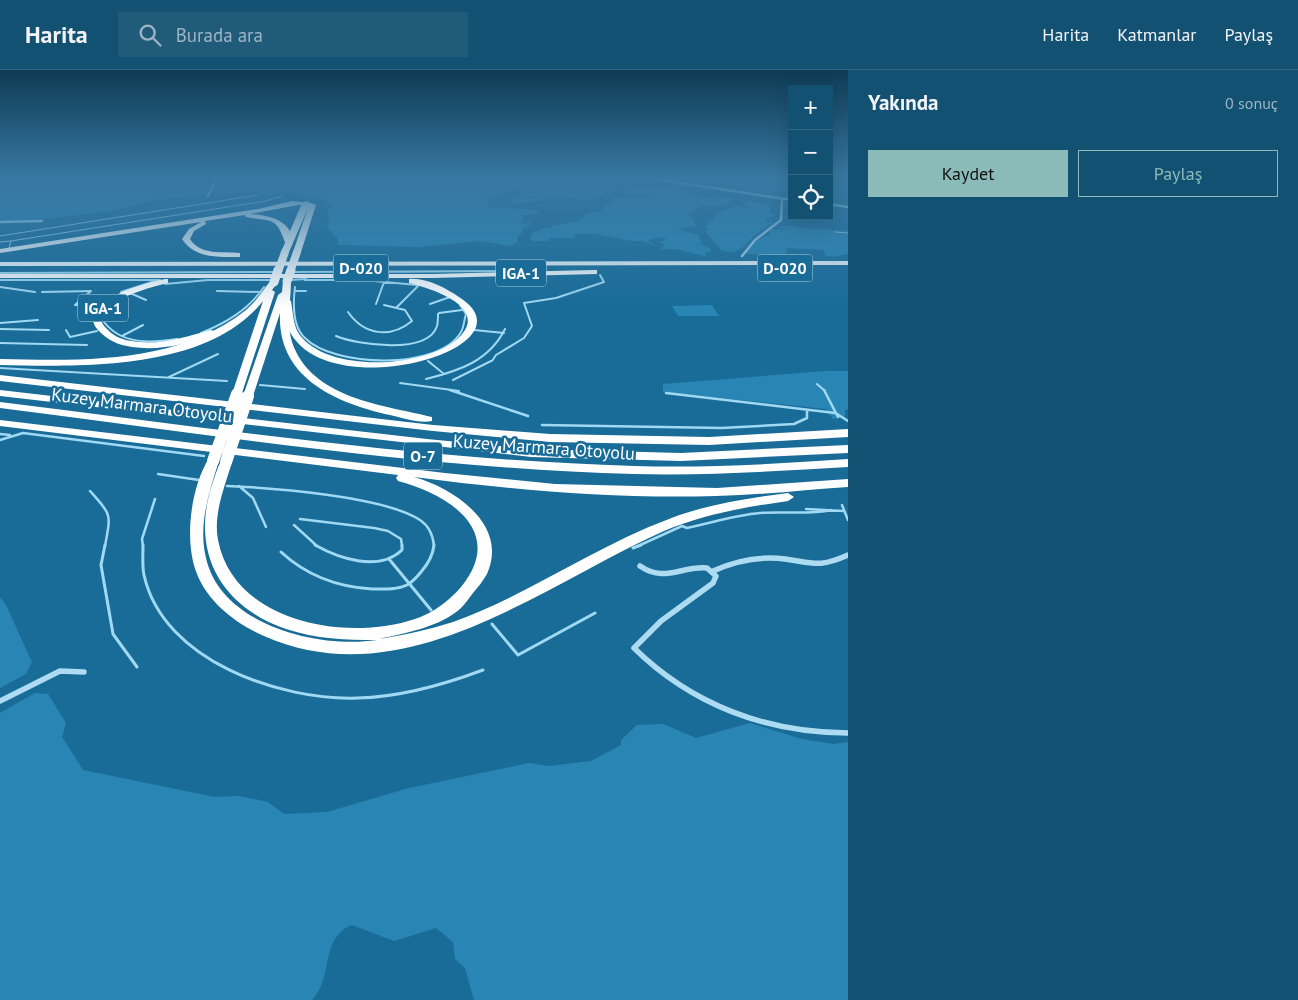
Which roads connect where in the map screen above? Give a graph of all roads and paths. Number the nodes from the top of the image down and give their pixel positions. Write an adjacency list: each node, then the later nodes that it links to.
1 (25, 221): 8 (street)
2 (182, 221): 10 (highway)
3 (209, 221): 11 (highway)
4 (273, 221): 9 (highway)
5 (298, 221): 9 (highway)
6 (308, 221): 25 (highway, bridge)
7 (779, 221): 14 (street)
8 (0, 222)
9 (287, 248): 24 (highway, bridge)
10 (0, 252)
11 (244, 255)
12 (253, 255): 13 (highway)
13 (267, 256): 15 (highway); 16 (highway)
14 (742, 256)
15 (0, 257)
16 (711, 263): 17 (highway, D-020); 18 (highway, D-020)
17 (848, 263)
18 (0, 264)
19 (721, 268): 20 (highway, D-020); 21 (highway, D-020); 23 (highway, IGA-1)
20 (848, 268)
21 (0, 269)
22 (0, 276): 24 (highway, IGA-1)
23 (320, 276): 24 (highway, IGA-1); 26 (highway)
24 (270, 279): 27 (highway, IGA-1); 27 (highway, IGA-1); 31 (highway)
25 (287, 281): 26 (highway); 31 (highway)
26 (287, 299): 34 (highway)
27 (240, 318): 28 (highway)
28 (0, 362)
29 (0, 378): 34 (highway)
30 (0, 393): 36 (highway, Kuzey Marmara Otoyolu / O-7)
31 (242, 395): 37 (highway, bridge)
32 (0, 405): 38 (highway, Kuzey Marmara Otoyolu / O-7)
33 (0, 423): 35 (highway)
34 (848, 433)
35 (146, 442): 37 (highway); 39 (highway)
36 (848, 449)
37 (220, 462): 40 (highway)
38 (848, 463)
39 (848, 483)
40 (848, 487)
41 (848, 555): 43 (street)
42 (640, 566): 43 (street)
43 (713, 571): 46 (street)
44 (84, 672): 45 (street)
45 (0, 701)
46 (848, 733)

